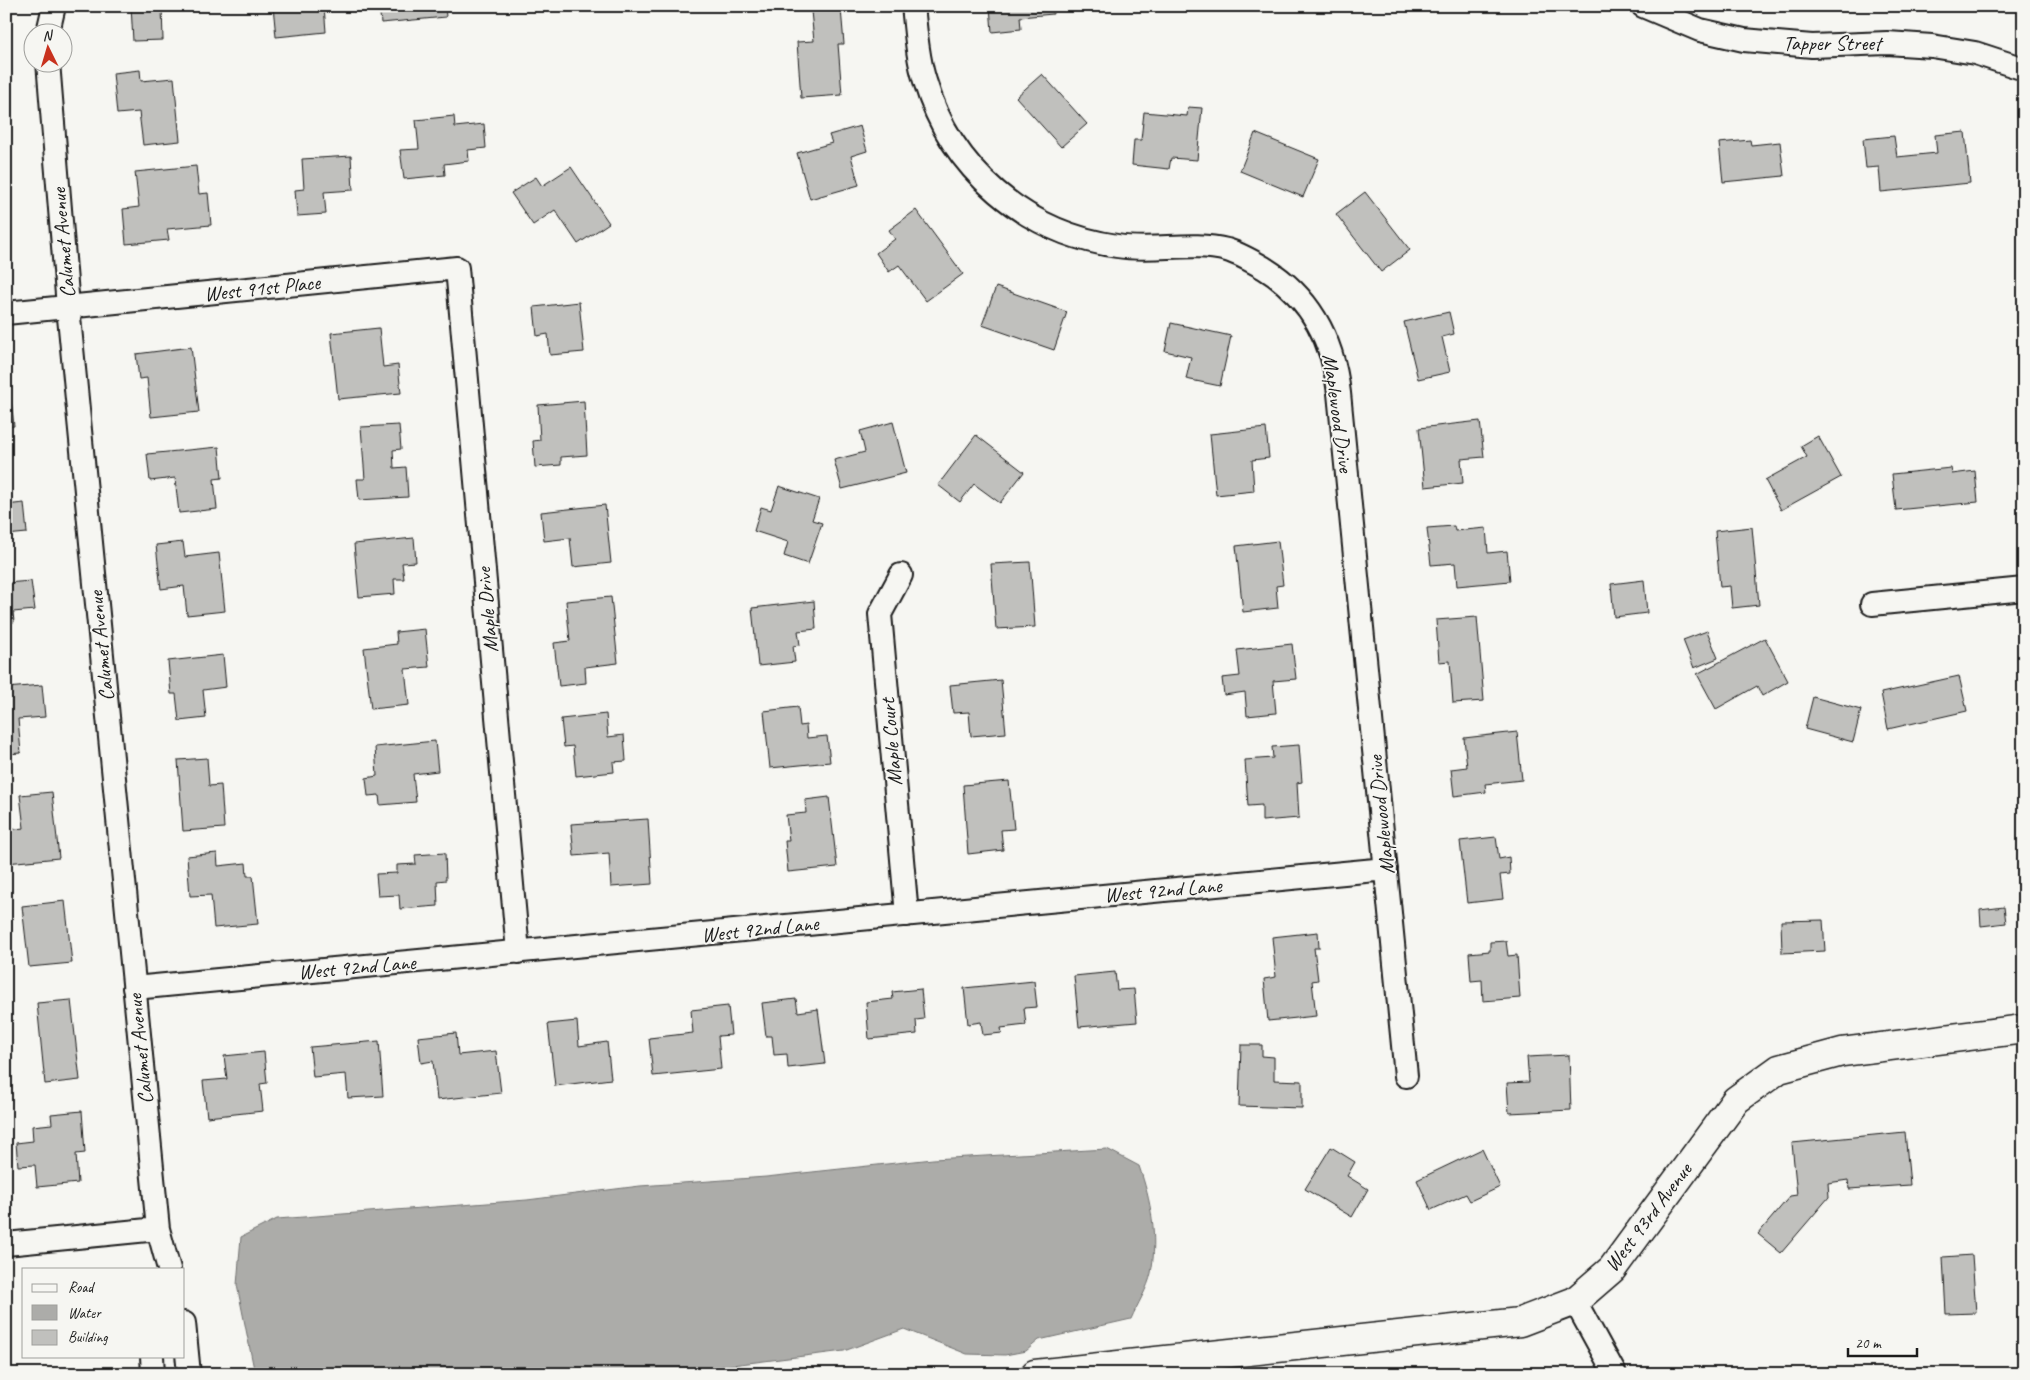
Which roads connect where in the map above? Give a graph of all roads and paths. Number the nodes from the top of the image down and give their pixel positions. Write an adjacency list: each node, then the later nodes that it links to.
1 (54, 6): 4 (street)
2 (914, 6): 13 (street, Maplewood Drive)
3 (1643, 6): 5 (street, Tapper Street)
4 (50, 22)
5 (2024, 69)
6 (49, 72): 8 (street, Calumet Avenue)
7 (457, 268): 8 (street, West 91st Place); 15 (street, Maple Drive)
8 (68, 307): 9 (street, West 91st Place); 16 (street, Calumet Avenue)
9 (6, 313)
10 (902, 575): 14 (street, Maple Court)
11 (2024, 589): 12 (street)
12 (1872, 604)
13 (1386, 869): 14 (street, West 92nd Lane); 18 (street, Maplewood Drive)
14 (906, 915): 15 (street, West 92nd Lane)
15 (518, 952): 16 (street, West 92nd Lane)
16 (134, 988): 19 (street, Calumet Avenue)
17 (2024, 1029): 23 (street, West 93rd Avenue)
18 (1406, 1076)
19 (158, 1229): 20 (street); 21 (street, Calumet Avenue); 22 (street, Calumet Avenue)
20 (6, 1244)
21 (154, 1268)
22 (169, 1268)
23 (1575, 1301): 28 (street, West 93rd Avenue); 29 (street)
24 (185, 1333): 27 (street)
25 (152, 1358): 26 (street)
26 (153, 1374)
27 (189, 1374)
28 (1035, 1374)
29 (1615, 1374)

